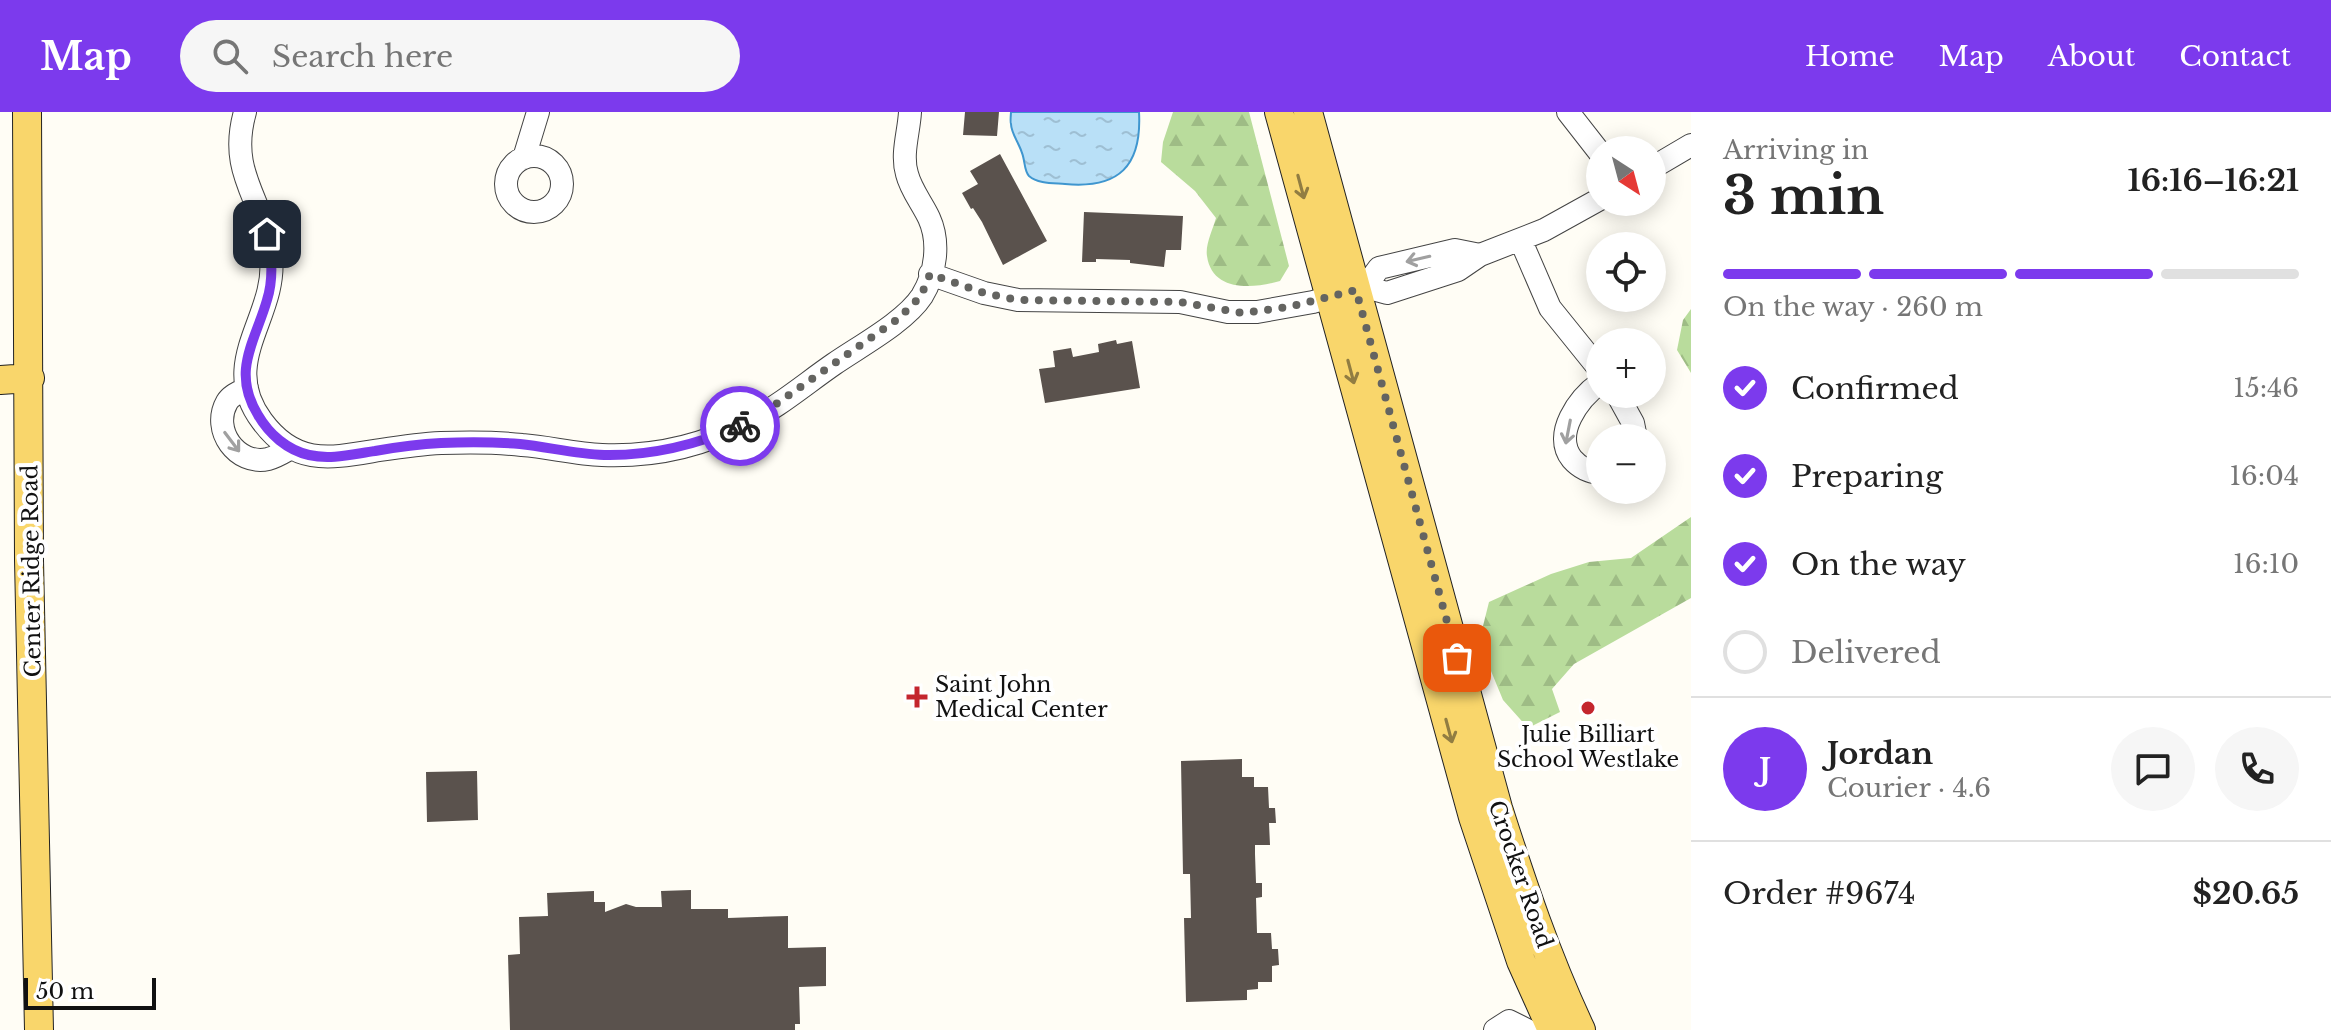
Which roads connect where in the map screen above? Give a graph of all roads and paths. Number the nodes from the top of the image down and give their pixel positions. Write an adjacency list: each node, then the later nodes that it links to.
1 (27, 112): 17 (main road, Center Ridge Road)
2 (538, 112): 10 (street)
3 (910, 112): 14 (street)
4 (1279, 112): 15 (main road, Crocker Road, one-way to 15)
5 (1308, 112): 15 (main road, Crocker Road)
6 (1568, 112): 8 (street)
7 (244, 113): 19 (street)
8 (1587, 136)
9 (1691, 145): 11 (street)
10 (524, 158)
11 (1666, 160)
12 (1586, 207): 13 (street)
13 (1521, 241): 15 (street); 16 (street)
14 (930, 274): 15 (street); 21 (street)
15 (1351, 291): 23 (main road, Crocker Road)
16 (1586, 353)
17 (30, 378): 18 (main road); 24 (main road, Center Ridge Road)
18 (0, 380)
19 (247, 388): 21 (street); 21 (street, one-way to 21)
20 (1586, 395): 22 (street, one-way to 22)
21 (291, 448)
22 (1586, 471)
23 (1566, 1028)
24 (39, 1030)
25 (1495, 1030): 26 (street)
26 (1527, 1030)

